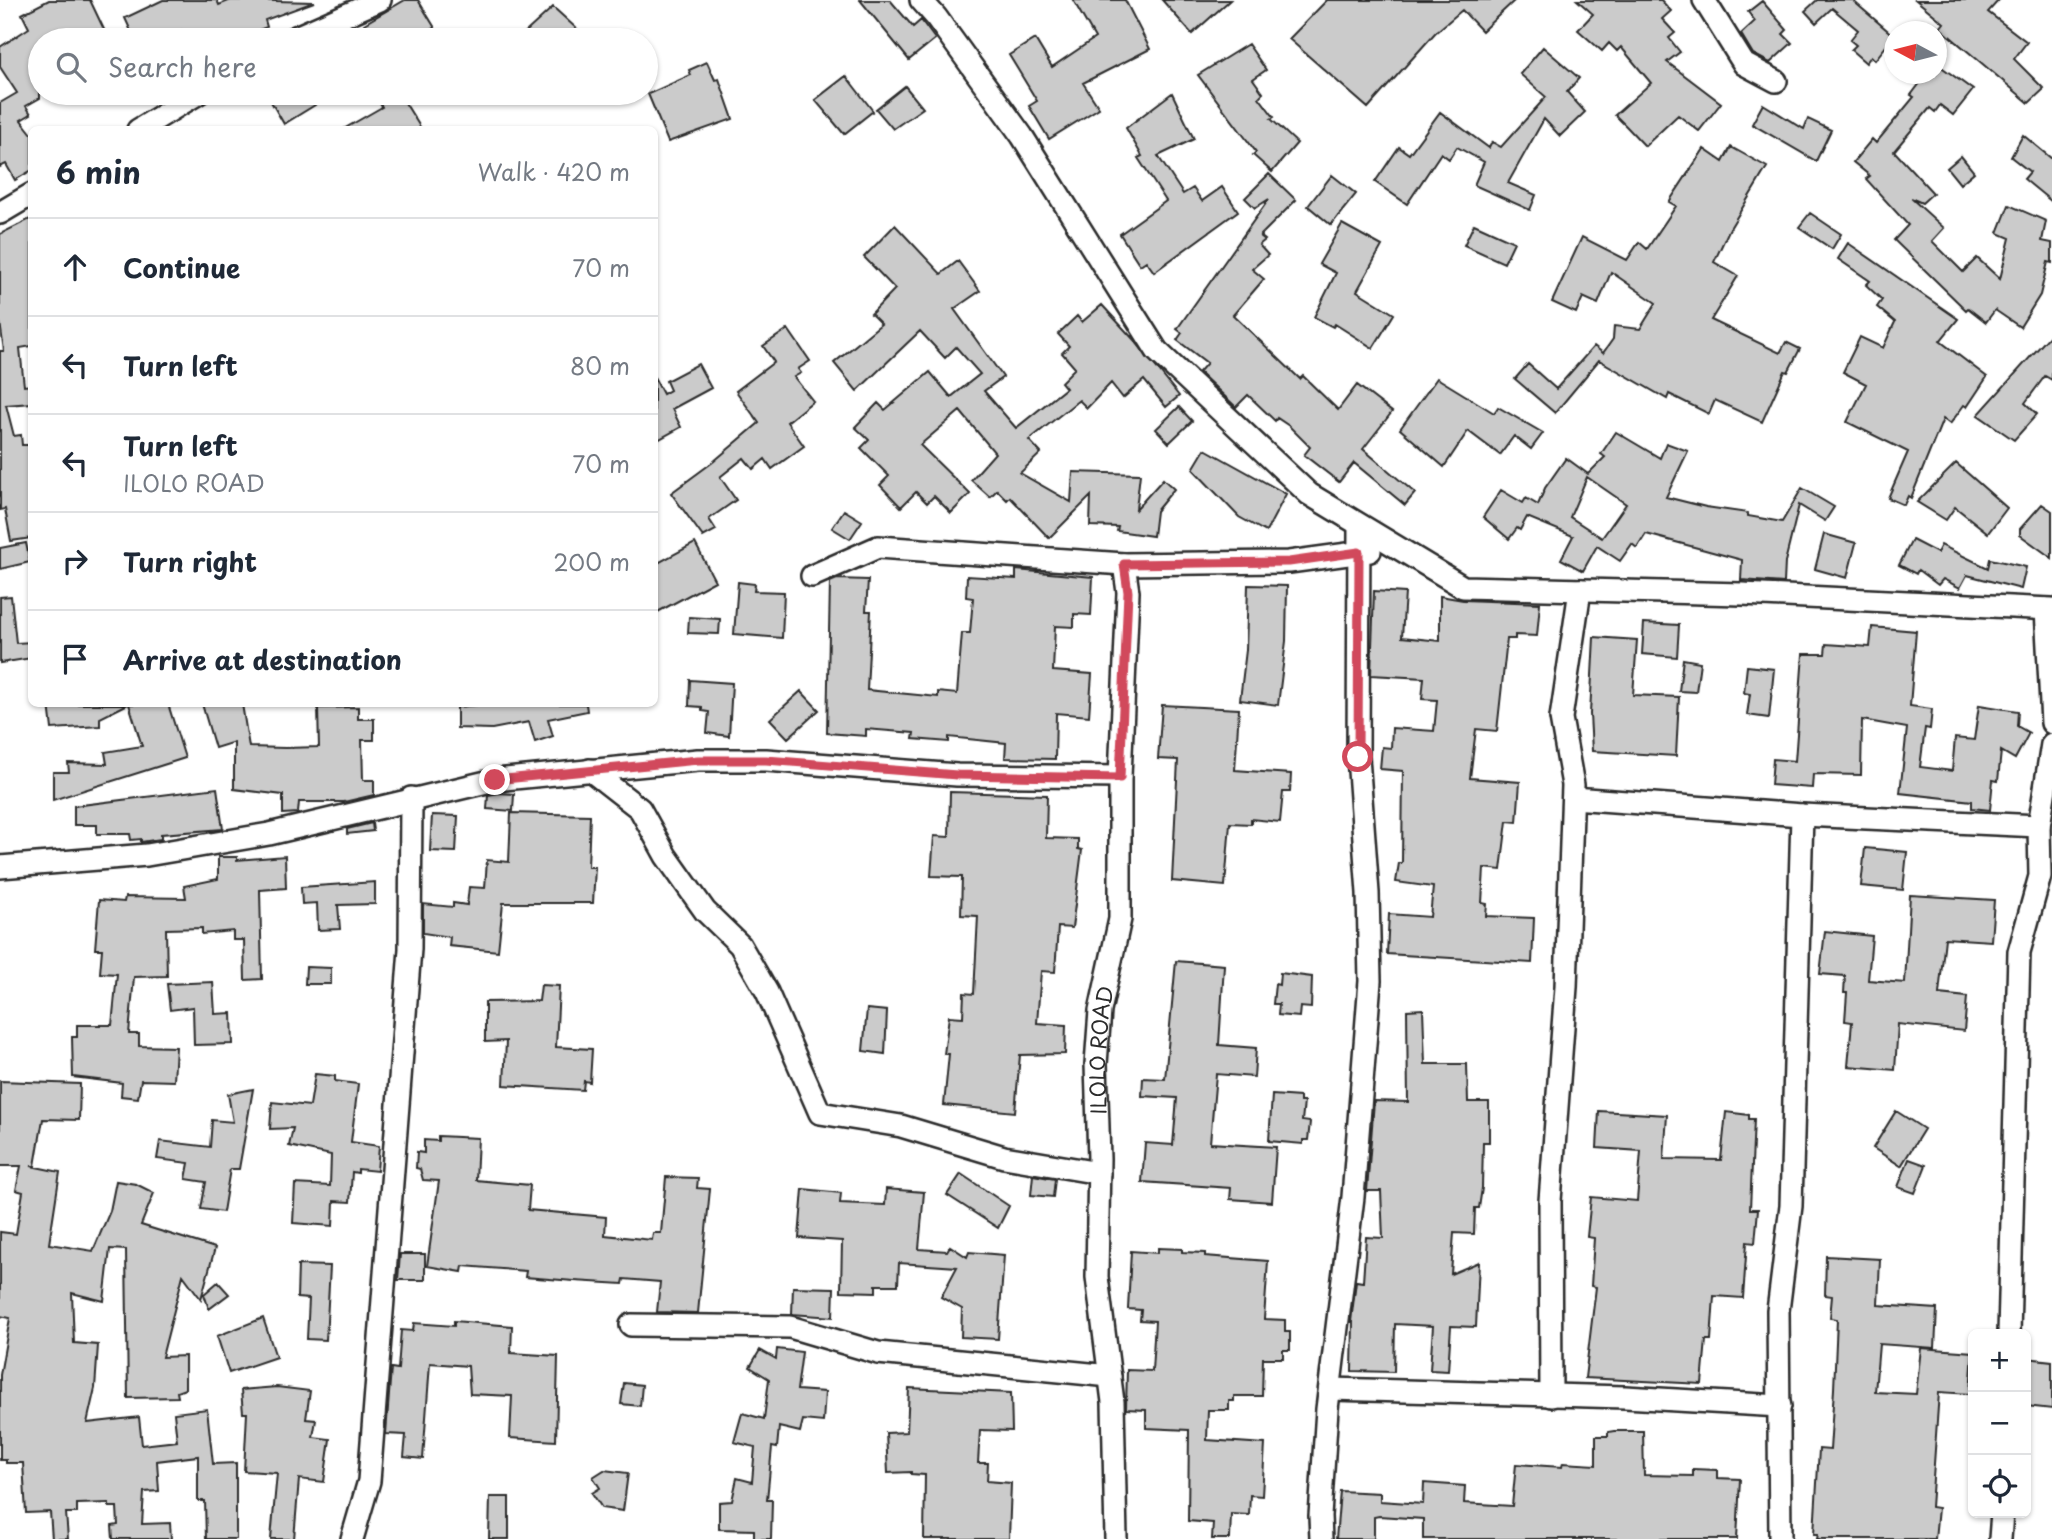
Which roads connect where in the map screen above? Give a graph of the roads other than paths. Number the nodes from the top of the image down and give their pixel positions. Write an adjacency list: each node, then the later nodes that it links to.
1 (380, 0): 4 (street)
2 (921, 0): 10 (street)
3 (1704, 0): 5 (street)
4 (316, 28)
5 (1776, 81)
6 (179, 105): 7 (street)
7 (145, 126)
8 (28, 196): 9 (street)
9 (0, 213)
10 (1359, 525): 11 (street); 12 (street)
11 (1397, 547): 12 (street); 15 (street)
12 (1359, 552): 13 (street); 30 (street)
13 (1124, 564): 14 (street); 20 (street, ILOLO ROAD)
14 (813, 576)
15 (1580, 590): 16 (street); 22 (street)
16 (2049, 609): 17 (street)
17 (2052, 723)
18 (2052, 744): 24 (street)
19 (590, 771): 20 (street); 21 (street); 26 (street)
20 (1120, 778): 26 (street, ILOLO ROAD)
21 (411, 798): 25 (street); 34 (street)
22 (1573, 798): 23 (street); 31 (street)
23 (1802, 815): 24 (street); 32 (street)
24 (2039, 826): 28 (street)
25 (0, 867)
26 (1099, 1173): 29 (street, ILOLO ROAD)
27 (631, 1325): 29 (street)
28 (2009, 1329)
29 (1110, 1376): 35 (street, ILOLO ROAD)
30 (1330, 1389): 31 (street); 36 (street)
31 (1550, 1396): 32 (street)
32 (1780, 1406): 37 (street)
33 (2002, 1518): 38 (street)
34 (352, 1539)
35 (1116, 1539)
36 (1321, 1539)
37 (1780, 1539)
38 (2000, 1539)

